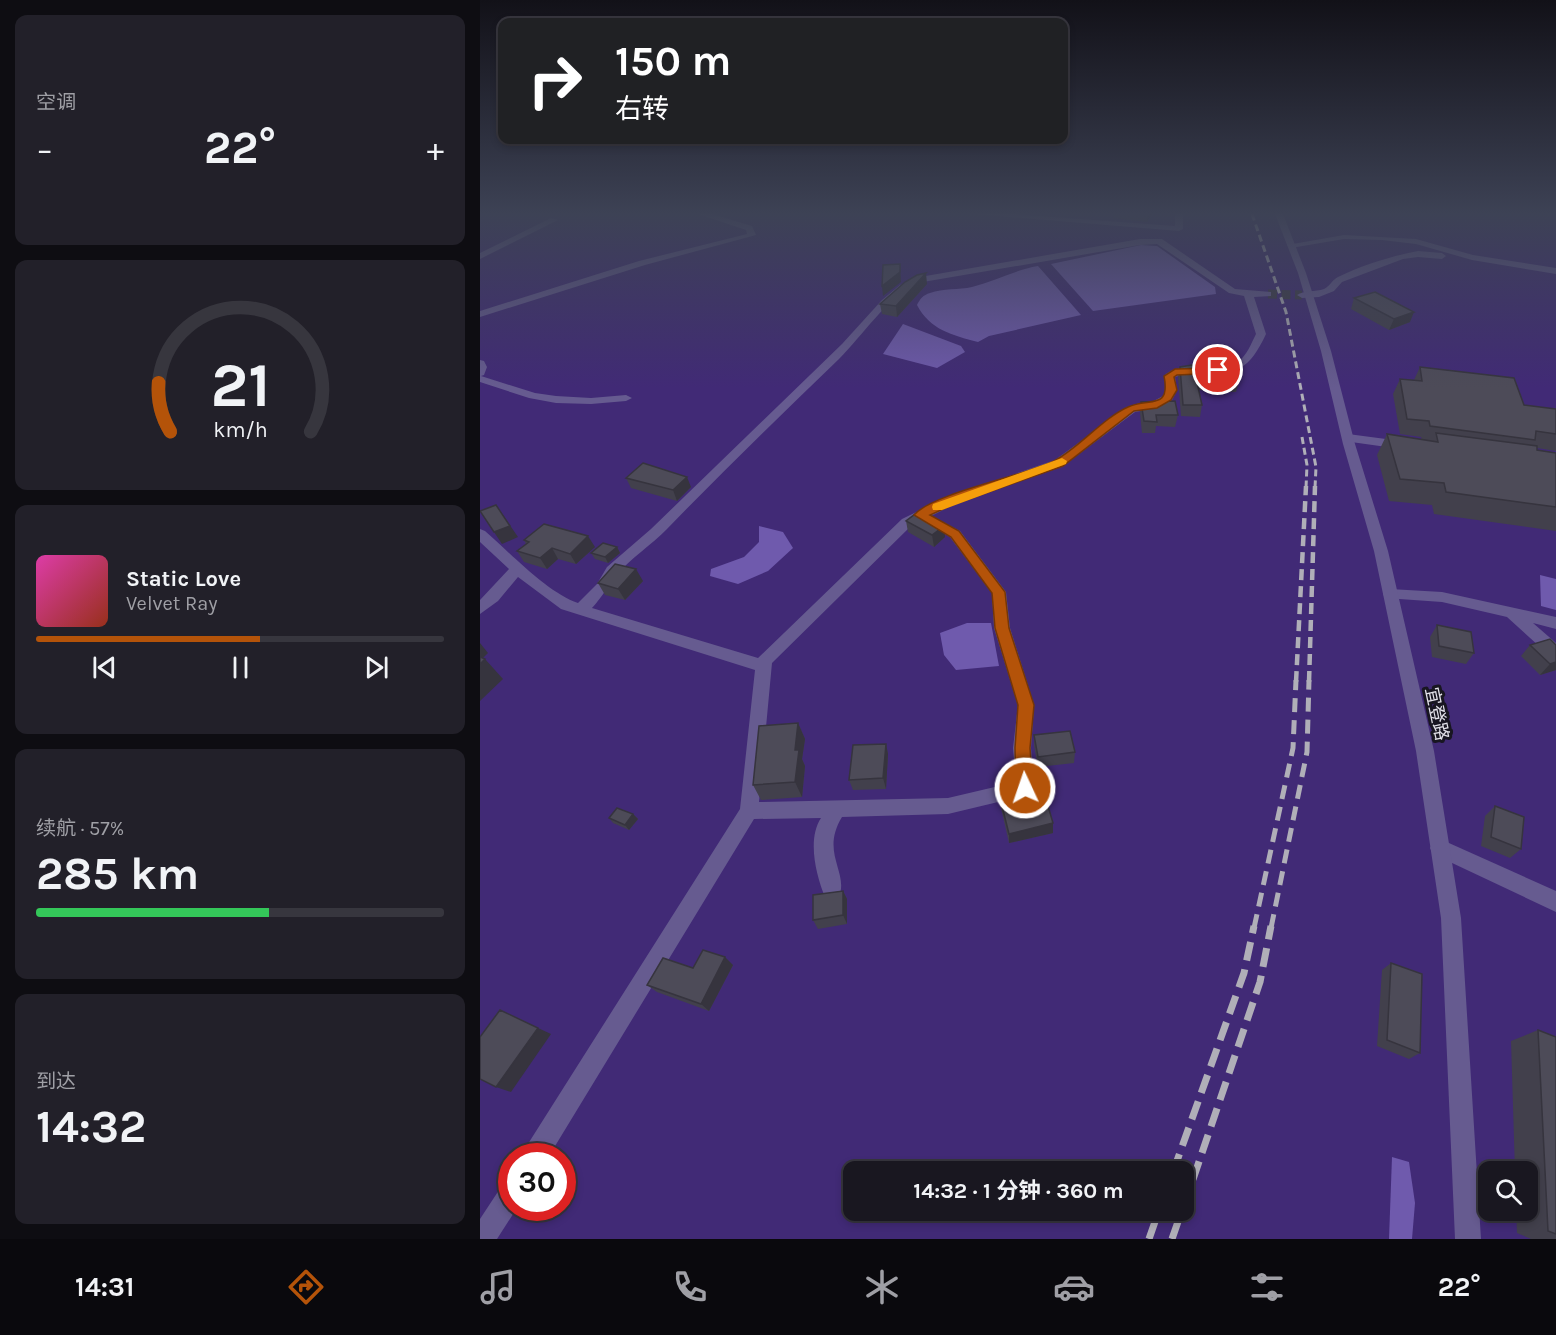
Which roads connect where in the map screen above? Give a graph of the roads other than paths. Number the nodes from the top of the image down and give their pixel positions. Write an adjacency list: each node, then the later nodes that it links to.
1 (611, 272): 7 (street)
2 (967, 272): 19 (street)
3 (1204, 272): 14 (street)
4 (1299, 272): 6 (street, 宜登路)
5 (1361, 272): 6 (street)
6 (1305, 295): 12 (street, 宜登路)
7 (480, 314)
8 (480, 363): 9 (street)
9 (480, 373)
10 (480, 379): 11 (street)
11 (626, 398)
12 (1348, 438): 13 (street); 17 (street, 宜登路)
13 (1417, 447)
14 (920, 515): 23 (street); 24 (street)
15 (480, 534): 16 (street)
16 (518, 568): 18 (street); 19 (street)
17 (1390, 594): 20 (street); 26 (street, 宜登路)
18 (480, 608)
19 (581, 610): 23 (street)
20 (1512, 614): 21 (street); 22 (street)
21 (1556, 623)
22 (1556, 652)
23 (763, 666): 25 (street)
24 (836, 810): 25 (street); 27 (street)
25 (749, 812): 29 (street)
26 (1440, 848): 28 (street); 32 (street, 宜登路)
27 (832, 890)
28 (1556, 902)
29 (542, 1143)
30 (498, 1214): 31 (street)
31 (482, 1239)
32 (1468, 1239)

